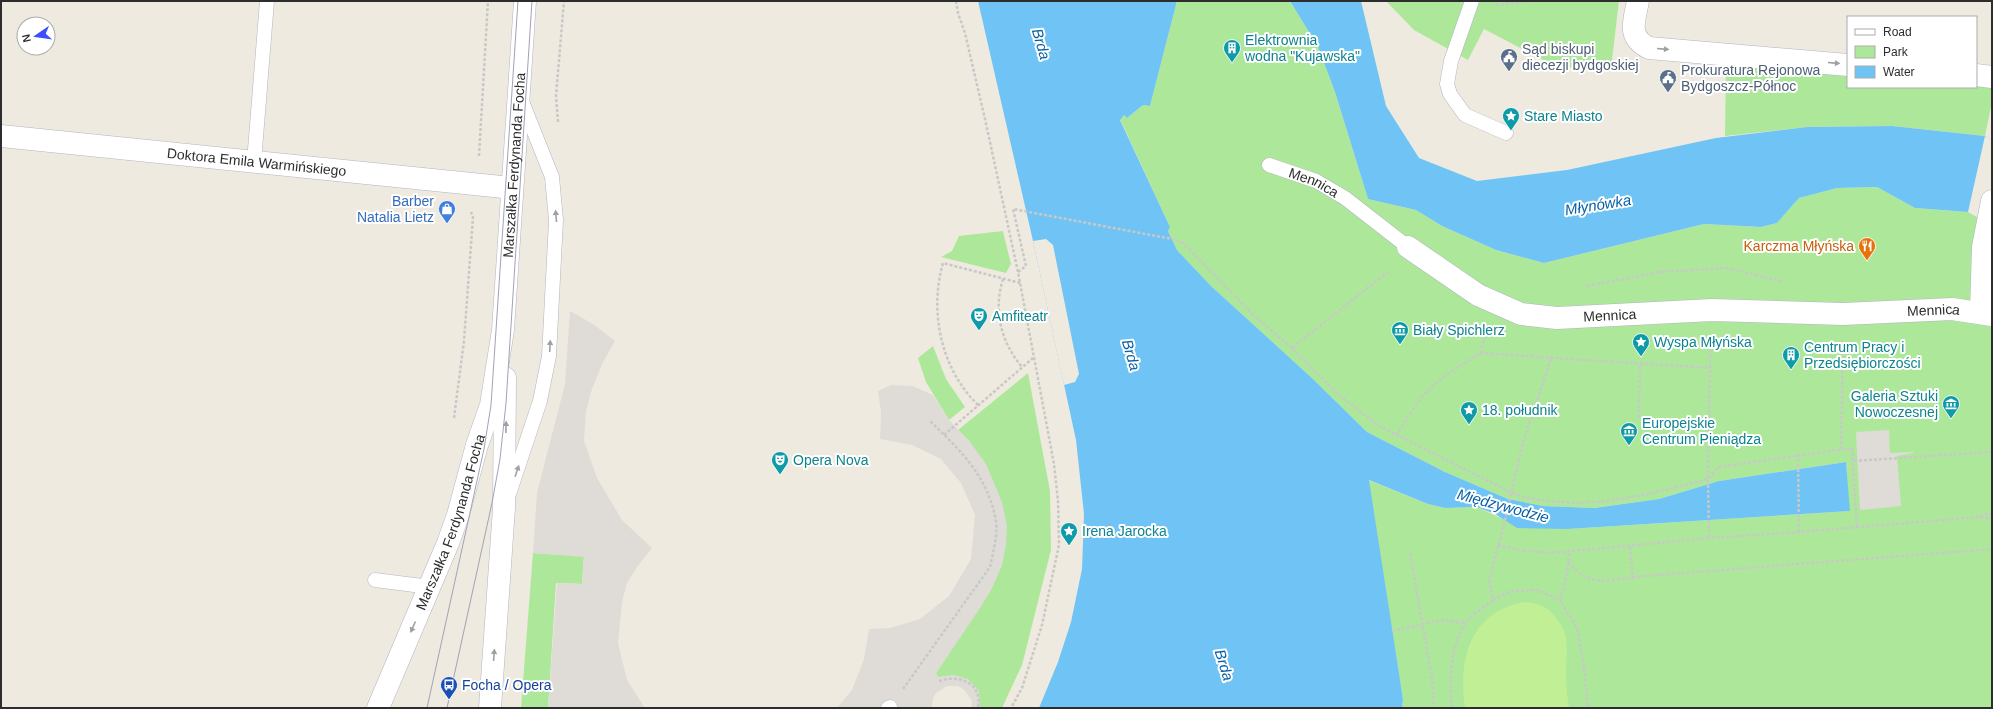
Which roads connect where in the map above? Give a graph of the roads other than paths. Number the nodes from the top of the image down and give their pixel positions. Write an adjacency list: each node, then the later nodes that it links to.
1 (267, 1): 11 (lane)
2 (525, 1): 8 (street, Marszałka Ferdynanda Focha)
3 (1472, 1): 9 (lane)
4 (1638, 1): 5 (street, one-way to 5)
5 (1847, 65)
6 (1977, 75): 7 (street)
7 (1992, 77)
8 (520, 97): 13 (street, Marszałka Ferdynanda Focha); 18 (lane, one-way to 8)
9 (1506, 133)
10 (1, 136): 11 (street, Doktora Emila Warmińskiego)
11 (254, 162): 13 (street, Doktora Emila Warmińskiego)
12 (1269, 165): 15 (lane, Mennica)
13 (512, 188): 17 (street, Marszałka Ferdynanda Focha)
14 (1992, 201): 16 (street)
15 (1411, 249): 16 (street, Mennica)
16 (1986, 314)
17 (503, 330): 18 (street, Marszałka Ferdynanda Focha, one-way to 17); 20 (street, Marszałka Ferdynanda Focha)
18 (504, 508): 22 (street, Marszałka Ferdynanda Focha, one-way to 18)
19 (375, 580): 20 (lane)
20 (430, 587): 21 (street, Marszałka Ferdynanda Focha, one-way to 21)
21 (378, 708)
22 (490, 708)

